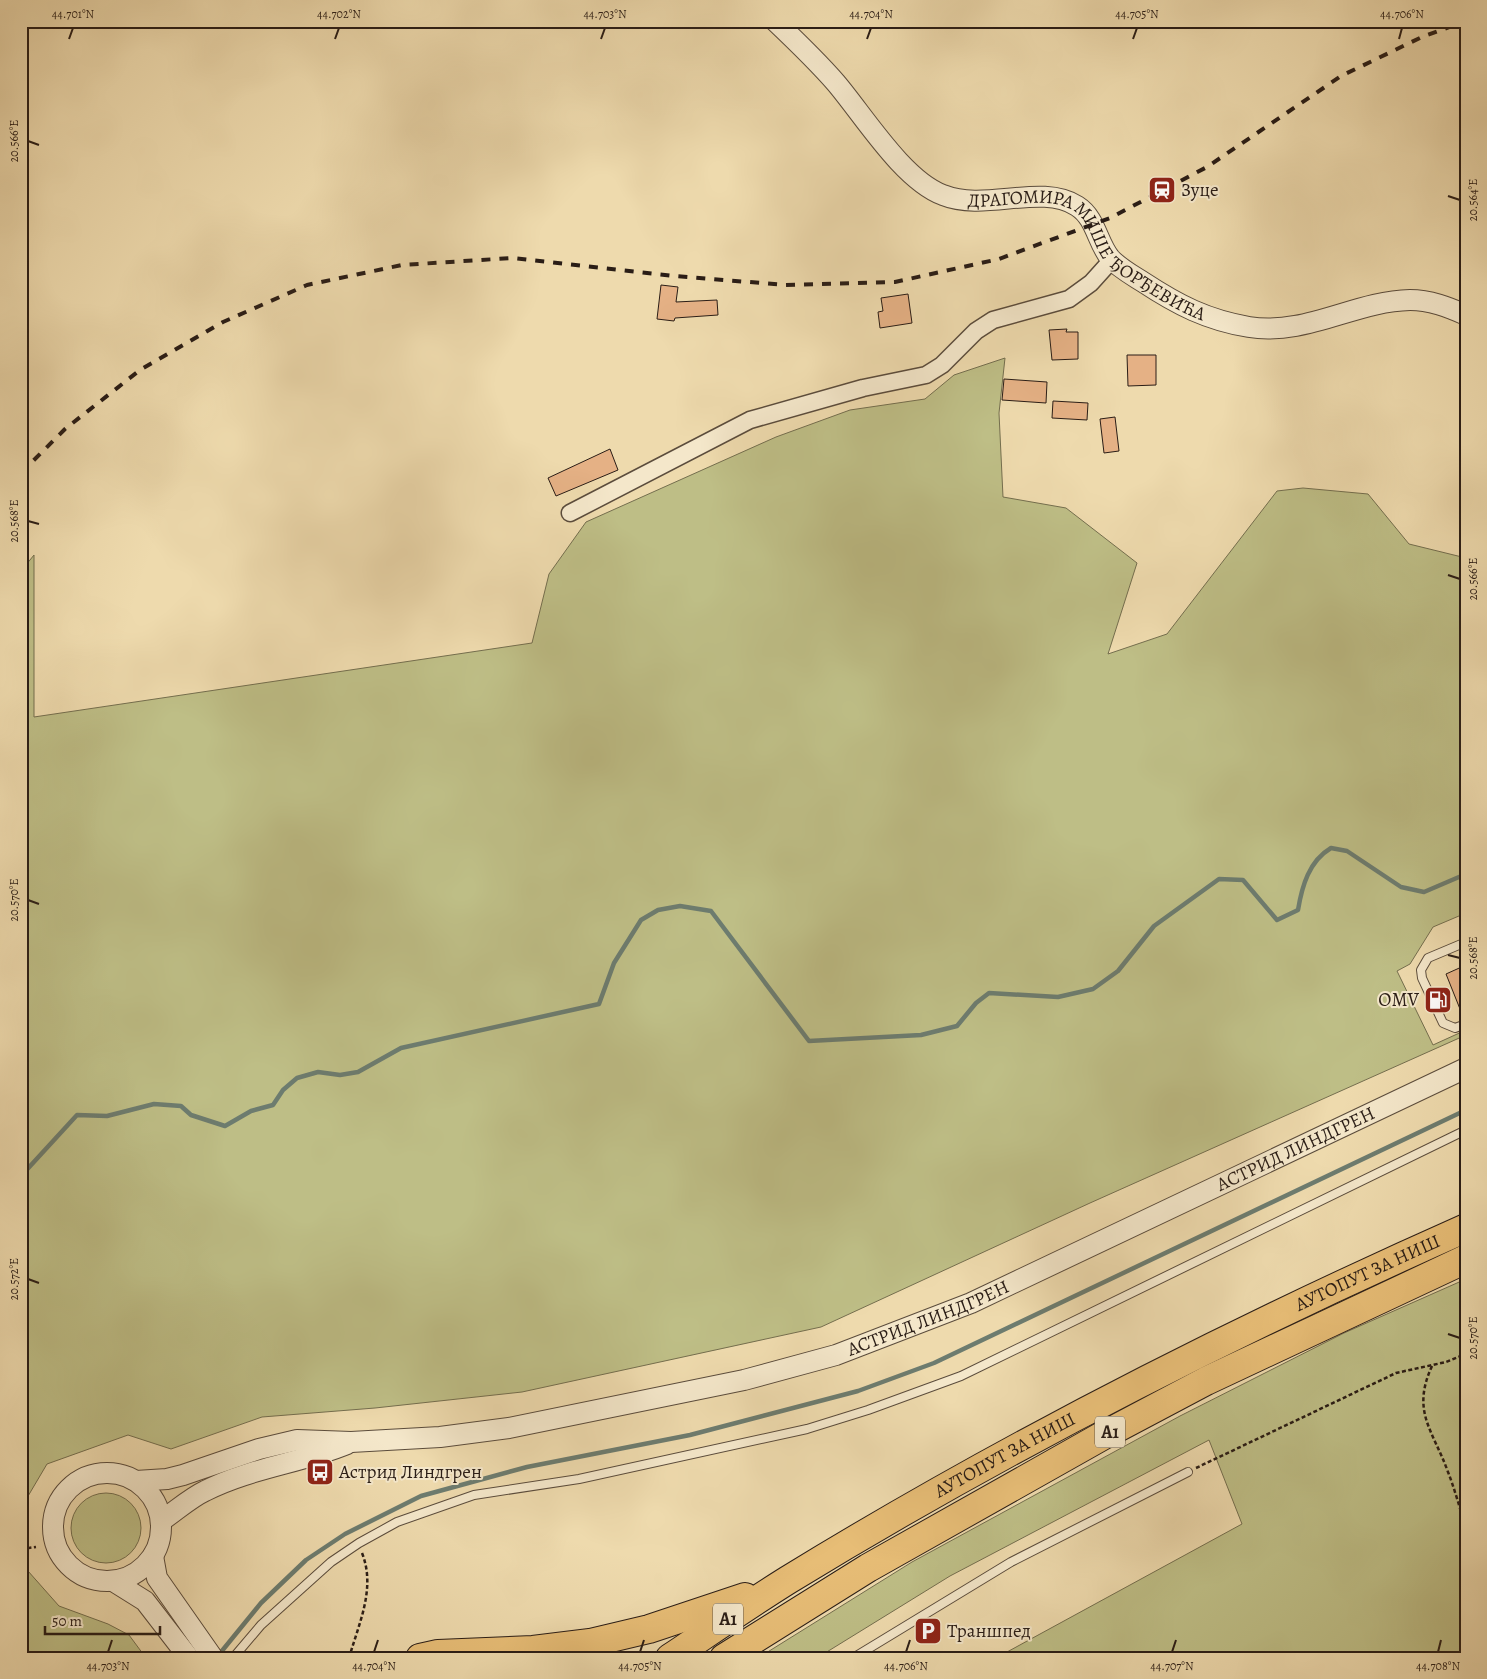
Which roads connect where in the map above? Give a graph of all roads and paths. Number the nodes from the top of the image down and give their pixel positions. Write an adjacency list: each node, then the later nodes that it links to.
1 (775, 21): 2 (street, ДРАГОМИРА МИШЕ ЂОРЂЕВИЋА)
2 (1110, 258): 3 (street, ДРАГОМИРА МИШЕ ЂОРЂЕВИЋА); 4 (street)
3 (1466, 315)
4 (570, 513)
5 (1466, 942): 6 (lane)
6 (1466, 1024)
7 (1466, 1068): 13 (street, АСТРИД ЛИНДГРЕН)
8 (1466, 1130): 18 (lane)
9 (1466, 1228): 22 (highway, АУТОПУТ ЗА НИШ / A1)
10 (1466, 1259): 30 (highway, АУТОПУТ ЗА НИШ / A1)
11 (1466, 1354): 12 (path)
12 (1432, 1366): 14 (path); 17 (path)
13 (351, 1442): 15 (street, АСТРИД ЛИНДГРЕН); 16 (street, АСТРИД ЛИНДГРЕН)
14 (1188, 1472): 31 (lane)
15 (136, 1481): 16 (street); 23 (street)
16 (161, 1521): 21 (street)
17 (1466, 1528)
18 (359, 1543): 26 (lane); 27 (path)
19 (36, 1547): 20 (path)
20 (21, 1549)
21 (153, 1556): 23 (street); 25 (street)
22 (787, 1580): 28 (highway); 29 (highway, АУТОПУТ ЗА НИШ / A1)
23 (113, 1581): 24 (street)
24 (189, 1658)
25 (213, 1658)
26 (233, 1658)
27 (349, 1658)
28 (420, 1658)
29 (670, 1658)
30 (724, 1658)
31 (853, 1658)

